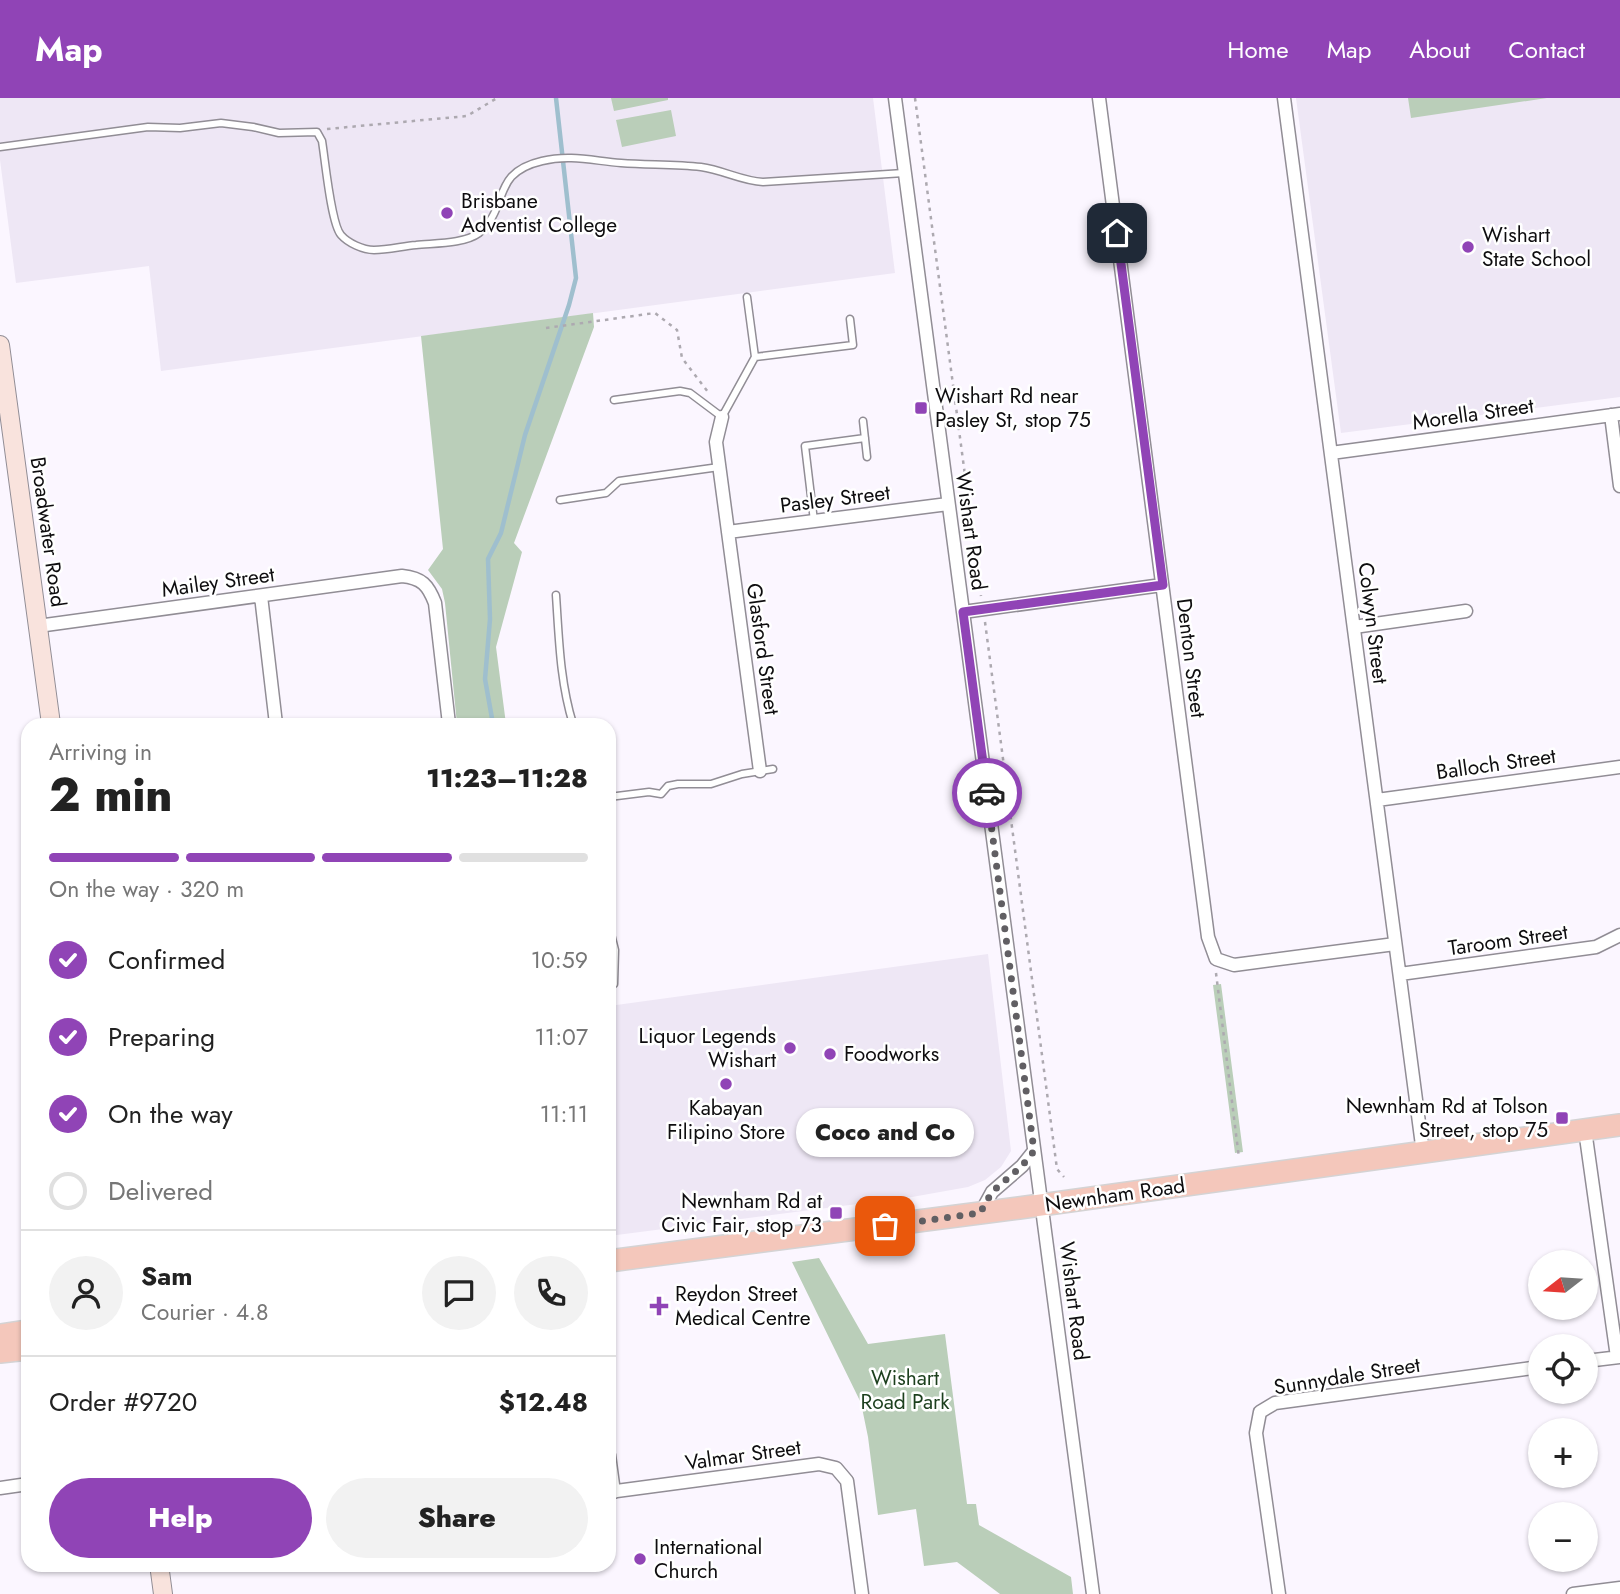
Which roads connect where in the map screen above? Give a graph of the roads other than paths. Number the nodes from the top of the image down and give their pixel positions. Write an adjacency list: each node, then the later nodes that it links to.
1 (895, 98): 5 (street, Wishart Road)
2 (1099, 98): 23 (street, Denton Street)
3 (1284, 98): 15 (street, Colwyn Street)
4 (0, 147): 5 (lane)
5 (904, 173): 20 (street, Wishart Road)
6 (747, 297): 9 (lane)
7 (849, 319): 9 (lane)
8 (0, 345): 28 (main road, Broadwater Road)
9 (755, 357): 12 (lane)
10 (614, 400): 12 (lane)
11 (1615, 415): 15 (street, Morella Street); 18 (street)
12 (722, 416): 17 (street, Glasford Street)
13 (863, 421): 14 (lane)
14 (865, 438): 16 (lane); 21 (lane)
15 (1331, 453): 29 (street, Colwyn Street)
16 (867, 457)
17 (719, 467): 19 (lane); 22 (street, Glasford Street)
18 (1620, 486)
19 (560, 500)
20 (948, 504): 21 (street, Pasley Street); 27 (street, Wishart Road)
21 (814, 521): 22 (street, Pasley Street)
22 (728, 532): 35 (street, Glasford Street)
23 (1163, 585): 27 (street); 39 (street, Denton Street)
24 (556, 595): 33 (lane)
25 (261, 596): 28 (street, Mailey Street); 31 (street); 32 (street, Mailey Street)
26 (1465, 611): 29 (street)
27 (963, 612): 43 (street, Wishart Road)
28 (38, 626): 30 (main road, Broadwater Road)
29 (1354, 627): 37 (street, Colwyn Street)
30 (50, 718)
31 (275, 718)
32 (448, 718)
33 (571, 718)
34 (1620, 767): 37 (street, Balloch Street)
35 (766, 770): 36 (lane)
36 (616, 796)
37 (1377, 800): 39 (street, Colwyn Street)
38 (1620, 935): 40 (street, Taroom Street)
39 (1395, 944): 40 (street, Colwyn Street)
40 (1400, 974): 44 (street, Colwyn Street)
41 (1620, 1125): 42 (main road, Newnham Road)
42 (1585, 1130): 44 (main road, Newnham Road); 52 (street)
43 (1034, 1151): 45 (street, Wishart Road); 46 (street)
44 (1423, 1153): 45 (main road, Newnham Road)
45 (1042, 1205): 46 (main road, Newnham Road); 62 (street, Wishart Road)
46 (980, 1213): 47 (main road, Newnham Road)
47 (616, 1260)
48 (21, 1332): 49 (main road)
49 (0, 1335)
50 (21, 1350): 51 (main road)
51 (0, 1353)
52 (1618, 1357): 53 (street)
53 (1598, 1360)
54 (1528, 1369): 63 (street, Sunnydale Street)
55 (21, 1485): 56 (street)
56 (0, 1488)
57 (616, 1491): 61 (street, Valmar Street)
58 (160, 1572): 60 (main road)
59 (1620, 1588): 64 (street)
60 (163, 1594)
61 (862, 1594)
62 (1093, 1594)
63 (1279, 1594)
64 (1573, 1594)

